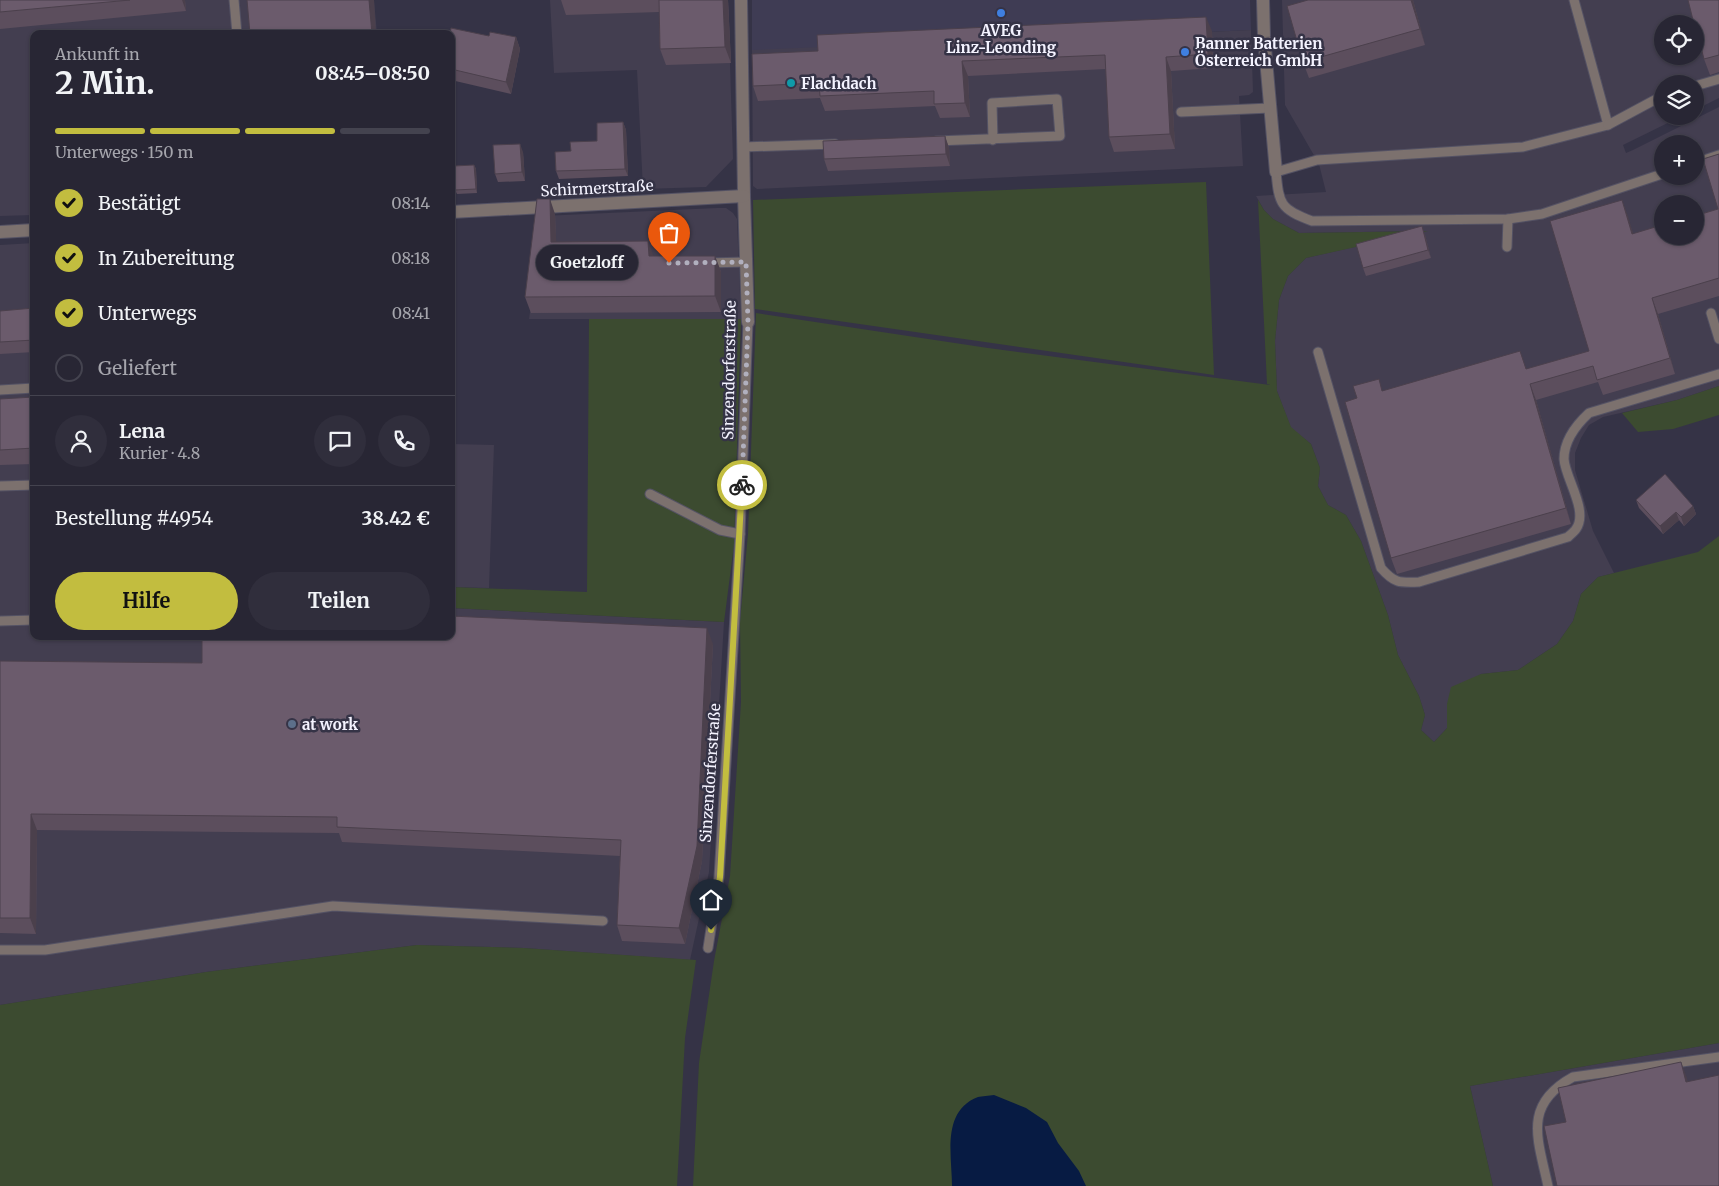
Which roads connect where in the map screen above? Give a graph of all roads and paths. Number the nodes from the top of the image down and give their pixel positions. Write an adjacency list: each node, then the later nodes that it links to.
1 (234, 0): 5 (lane)
2 (741, 0): 15 (street, Sinzendorferstraße)
3 (1263, 0): 9 (street)
4 (1574, 0): 11 (lane)
5 (237, 30)
6 (1719, 79): 7 (lane)
7 (1704, 83)
8 (1654, 100): 11 (lane)
9 (1270, 108): 10 (lane); 18 (street)
10 (1181, 112)
11 (1608, 125): 18 (lane)
12 (993, 140): 12 (lane); 13 (lane)
13 (925, 142)
14 (847, 144): 15 (lane)
15 (743, 147): 20 (street, Sinzendorferstraße)
16 (1719, 155): 17 (lane)
17 (1704, 160)
18 (1276, 172): 22 (lane)
19 (1654, 177): 22 (lane)
20 (744, 196): 21 (street, Schirmerstraße); 26 (street, Sinzendorferstraße)
21 (455, 212)
22 (1508, 219): 25 (lane)
23 (30, 230): 24 (street)
24 (0, 232)
25 (1506, 247)
26 (746, 262): 27 (lane); 29 (street, Sinzendorferstraße)
27 (698, 263)
28 (1711, 313): 30 (lane)
29 (748, 322): 38 (lane, Sinzendorferstraße)
30 (1719, 339)
31 (1318, 352): 32 (lane)
32 (1719, 374)
33 (30, 388): 34 (lane)
34 (0, 390)
35 (30, 485): 36 (lane)
36 (0, 486)
37 (650, 494): 38 (lane)
38 (740, 534): 42 (lane, Sinzendorferstraße)
39 (30, 620): 40 (lane)
40 (0, 621)
41 (603, 921): 43 (lane)
42 (708, 948)
43 (0, 950)
44 (1719, 1057): 45 (lane)
45 (1548, 1186)

